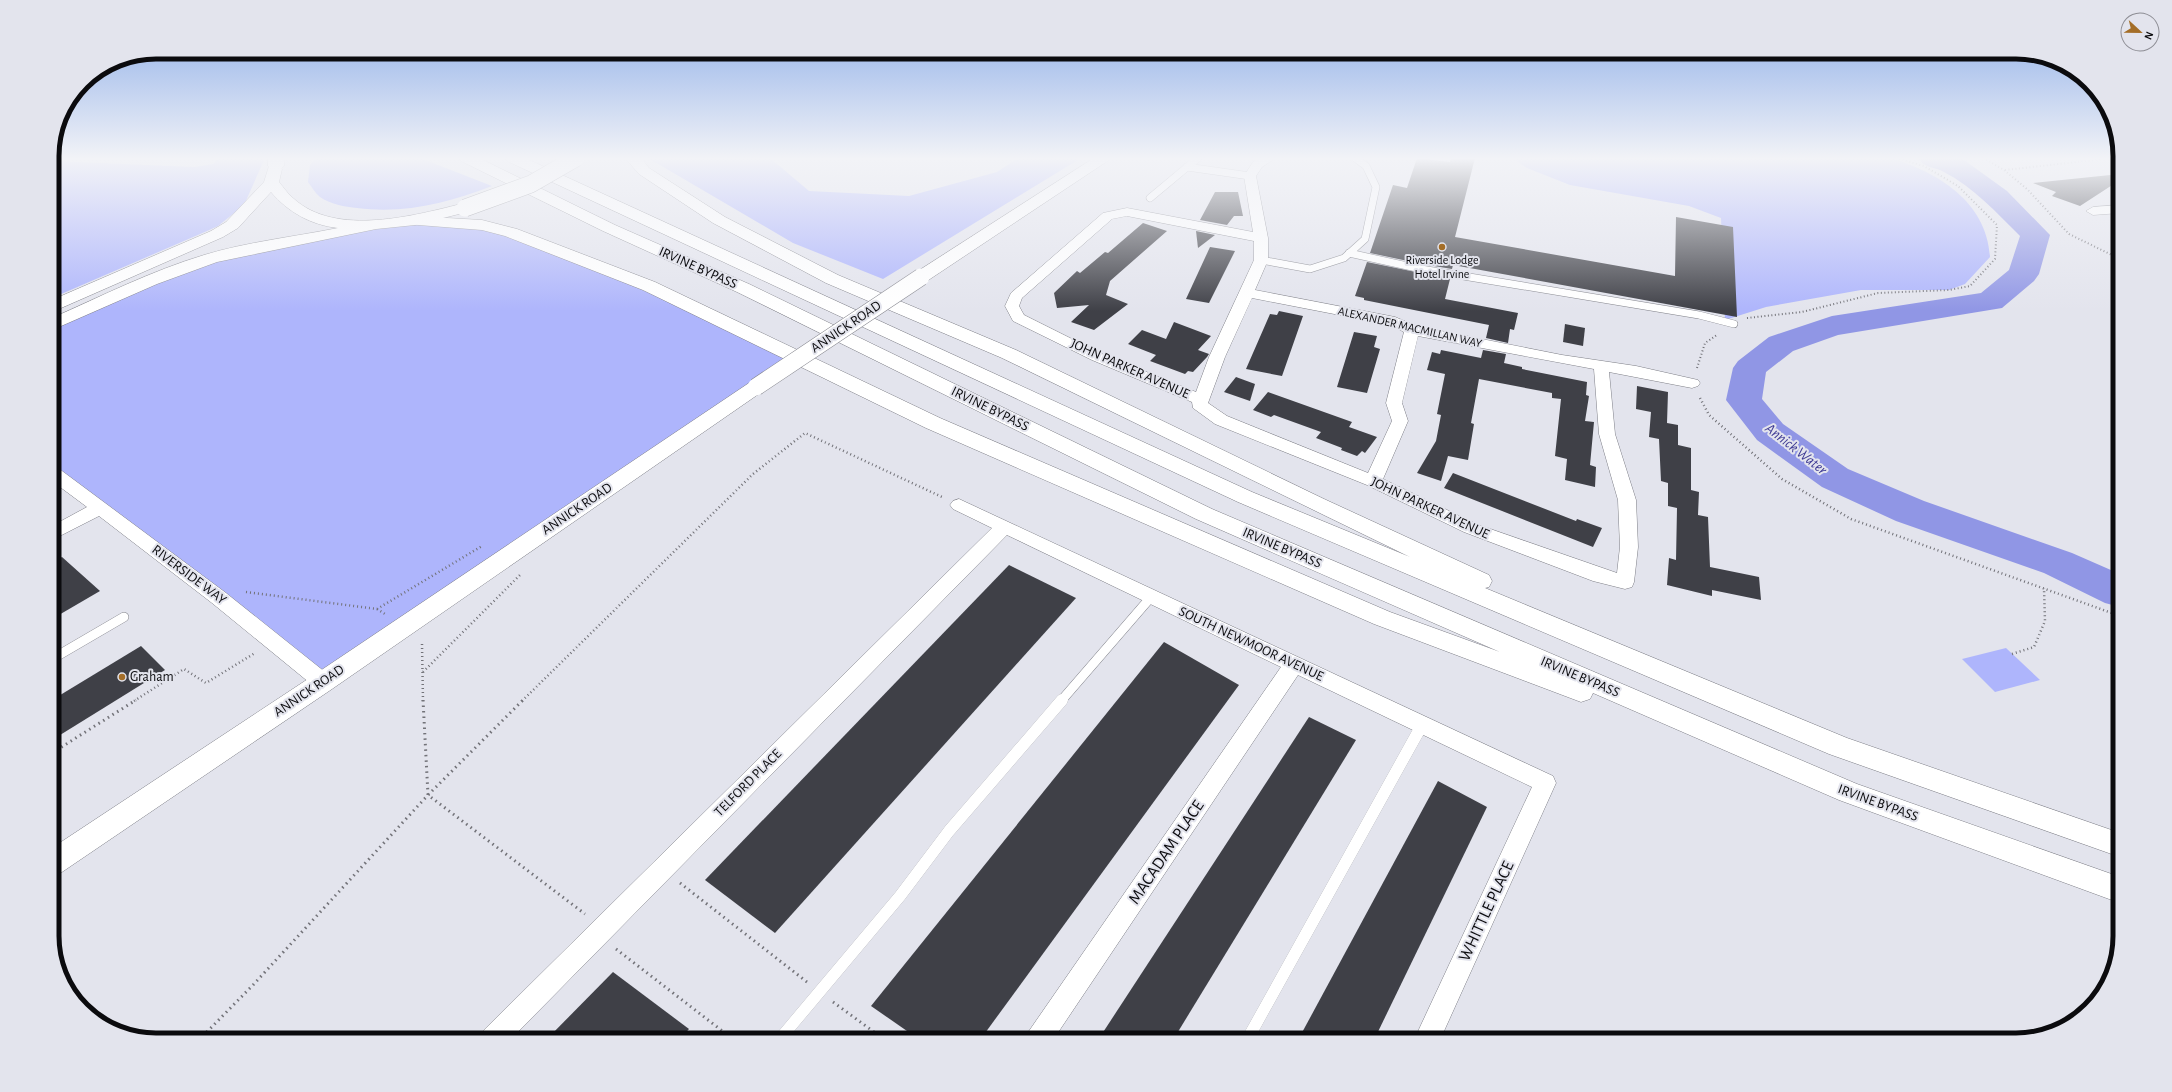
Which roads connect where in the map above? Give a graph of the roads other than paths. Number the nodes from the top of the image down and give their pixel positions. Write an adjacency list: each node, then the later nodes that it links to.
1 (246, 209): 18 (main road)
2 (298, 209): 13 (main road)
3 (462, 209): 12 (main road, bridge)
4 (570, 209): 39 (main road, IRVINE BYPASS)
5 (622, 209): 37 (main road, IRVINE BYPASS)
6 (702, 209): 37 (main road)
7 (1026, 209): 35 (main road, ANNICK ROAD, bridge)
8 (1256, 209): 14 (street)
9 (1371, 209): 15 (lane)
10 (2113, 210): 11 (street)
11 (2093, 211)
12 (412, 221): 13 (main road); 39 (main road)
13 (374, 225): 19 (main road)
14 (1262, 238): 16 (street); 24 (street, JOHN PARKER AVENUE)
15 (1349, 254): 16 (lane); 20 (lane)
16 (1261, 260): 17 (street)
17 (1247, 293): 21 (street, ALEXANDER MACMILLAN WAY); 24 (street)
18 (59, 304)
19 (59, 322)
20 (1734, 324)
21 (1412, 330): 22 (street, ALEXANDER MACMILLAN WAY); 26 (street)
22 (1601, 367): 23 (street, ALEXANDER MACMILLAN WAY); 26 (street, JOHN PARKER AVENUE)
23 (1692, 383)
24 (1201, 400): 26 (street, JOHN PARKER AVENUE)
25 (59, 477): 28 (street, RIVERSIDE WAY)
26 (1373, 481)
27 (959, 505): 29 (street, SOUTH NEWMOOR AVENUE)
28 (100, 508): 30 (street); 35 (street, RIVERSIDE WAY)
29 (1004, 527): 31 (street, SOUTH NEWMOOR AVENUE); 43 (street, TELFORD PLACE)
30 (59, 530)
31 (1151, 597): 34 (street, SOUTH NEWMOOR AVENUE); 44 (lane)
32 (124, 616): 33 (lane)
33 (59, 655)
34 (1294, 664): 36 (street, SOUTH NEWMOOR AVENUE); 45 (street, MACADAM PLACE)
35 (323, 682): 41 (main road, ANNICK ROAD)
36 (1422, 725): 38 (street, SOUTH NEWMOOR AVENUE); 46 (lane)
37 (1838, 746): 40 (main road, IRVINE BYPASS)
38 (1545, 783): 47 (street, WHITTLE PLACE)
39 (1848, 792): 42 (main road, IRVINE BYPASS)
40 (2113, 843)
41 (59, 858)
42 (2113, 887)
43 (499, 1033)
44 (785, 1033)
45 (1043, 1033)
46 (1251, 1033)
47 (1430, 1033)

